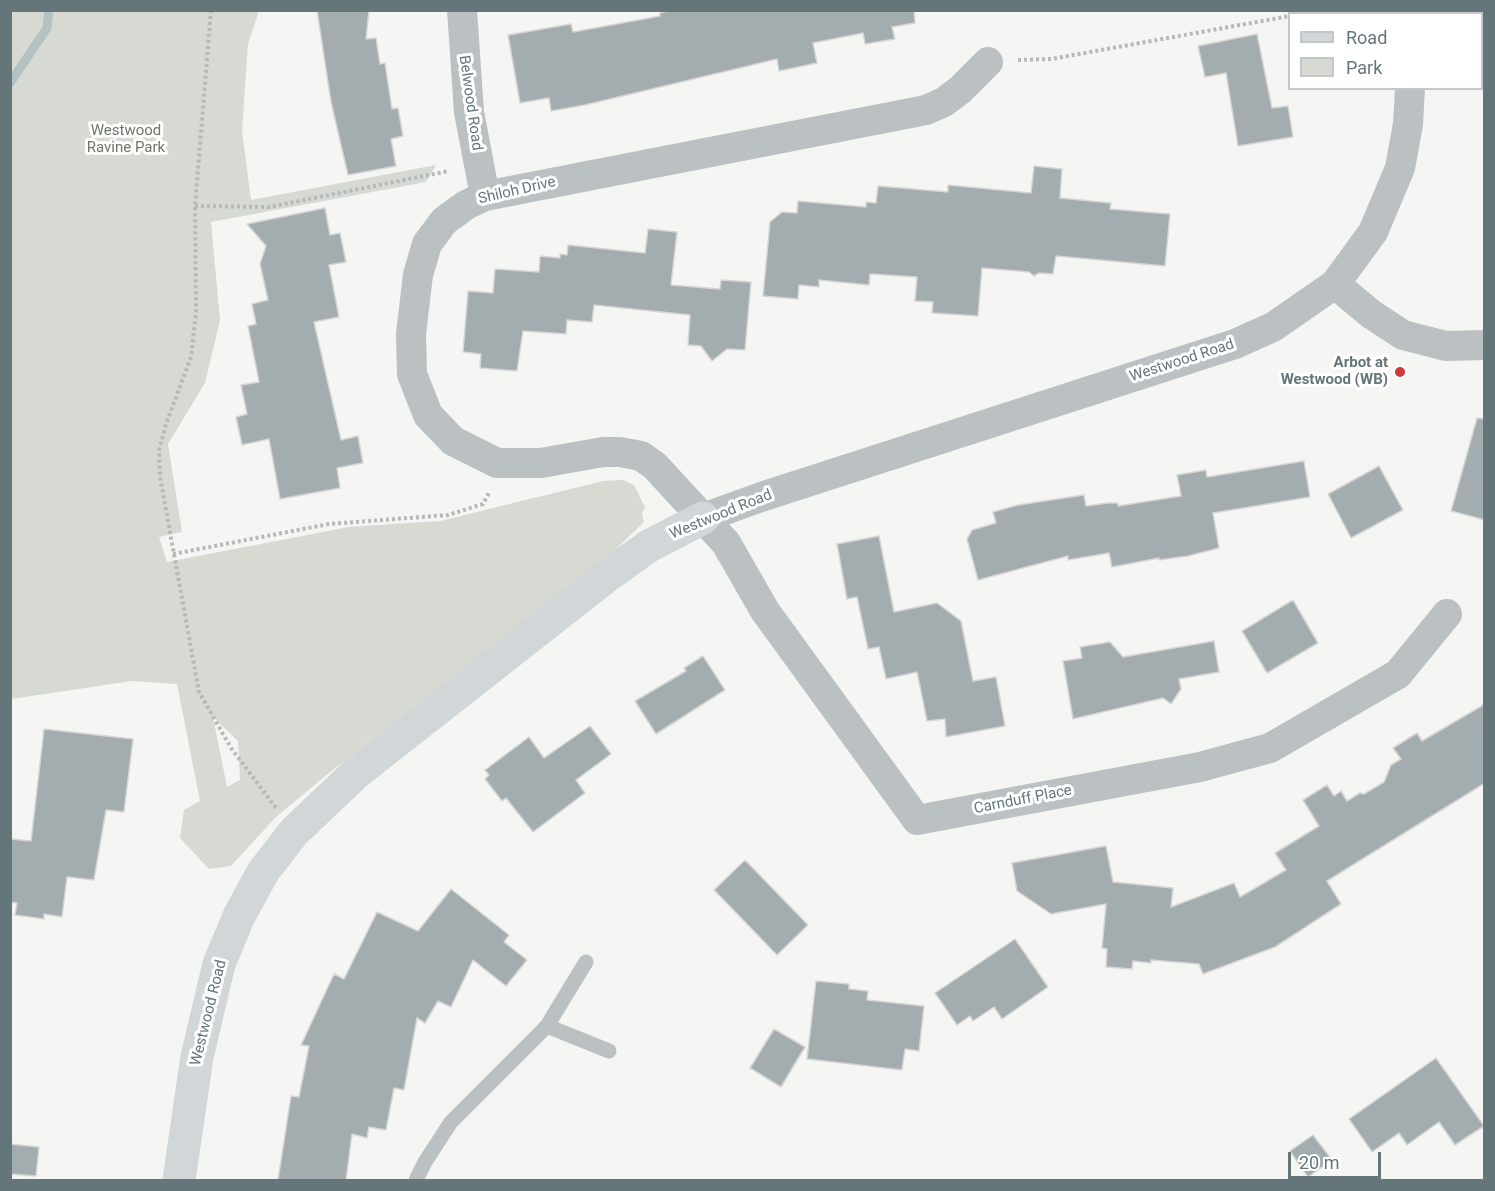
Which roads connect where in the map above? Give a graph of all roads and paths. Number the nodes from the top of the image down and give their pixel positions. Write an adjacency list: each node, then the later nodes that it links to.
1 (211, 10): 9 (path)
2 (462, 10): 8 (street, Belwood Road)
3 (1288, 16): 4 (path)
4 (1051, 59)
5 (987, 62): 8 (street, Shiloh Drive)
6 (1410, 90): 10 (street, Westwood Road)
7 (456, 170): 9 (path)
8 (485, 196): 13 (street, Shiloh Drive)
9 (195, 206): 14 (path)
10 (1335, 284): 11 (street); 13 (street, Westwood Road)
11 (1485, 345)
12 (493, 486): 14 (path)
13 (703, 519): 15 (street, Carnduff Place); 16 (street, Westwood Road)
14 (173, 554): 16 (path)
15 (1447, 614)
16 (294, 832): 20 (street, Westwood Road)
17 (586, 962): 18 (lane)
18 (547, 1026): 19 (lane); 21 (lane)
19 (609, 1051)
20 (179, 1180)
21 (416, 1180)

